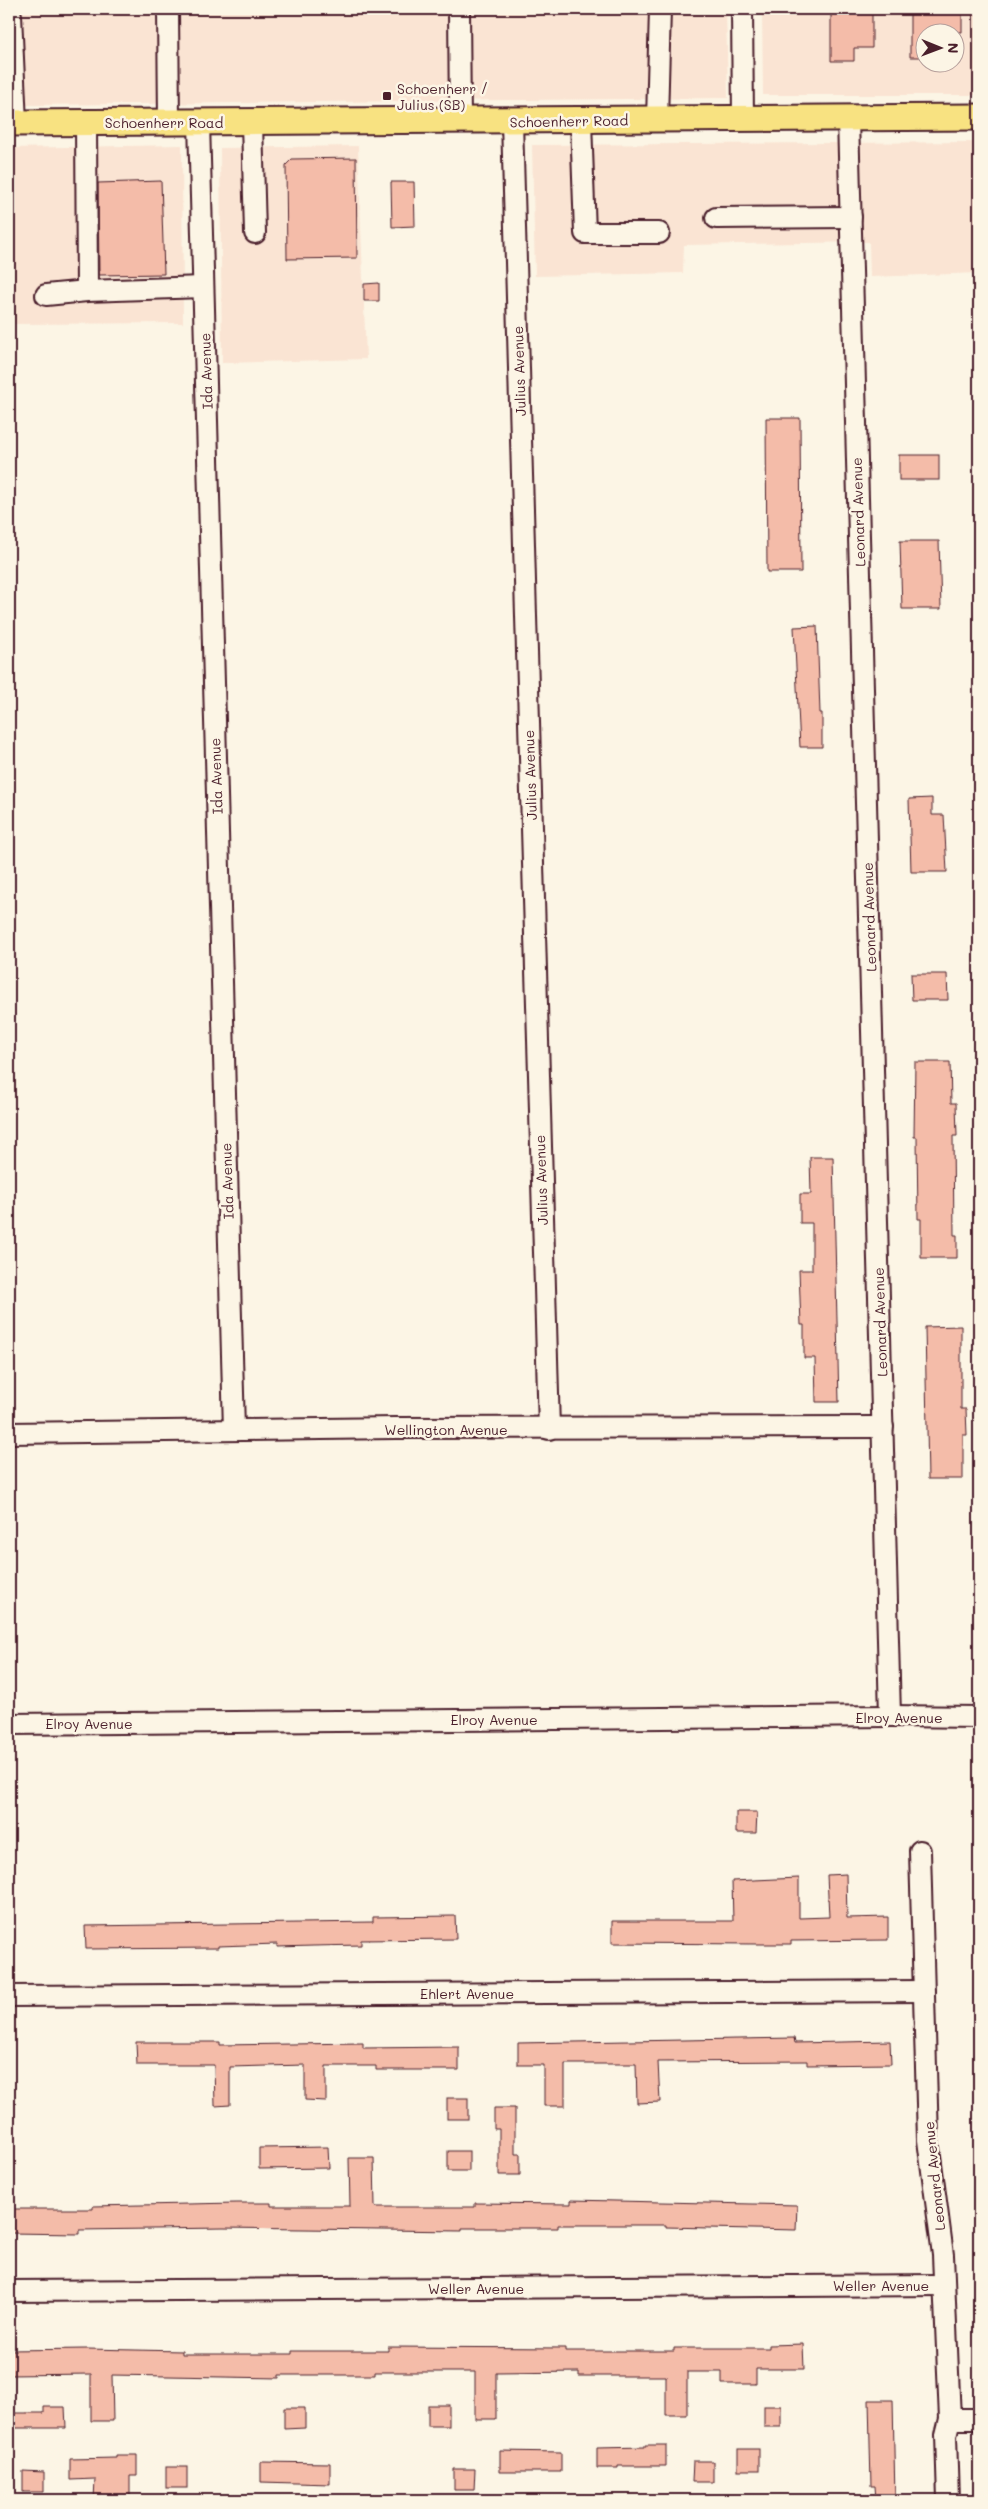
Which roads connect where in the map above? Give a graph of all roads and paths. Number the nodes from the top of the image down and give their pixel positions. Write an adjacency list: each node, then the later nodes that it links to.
1 (168, 9): 15 (street)
2 (459, 9): 11 (street)
3 (660, 9): 10 (street)
4 (742, 9): 9 (street)
5 (9, 13): 6 (street)
6 (11, 41): 18 (street)
7 (979, 117): 8 (main road, Schoenherr Road)
8 (848, 118): 9 (main road, Schoenherr Road); 19 (street, Leonard Avenue)
9 (743, 119): 10 (main road, Schoenherr Road)
10 (657, 120): 13 (main road, Schoenherr Road)
11 (460, 121): 12 (main road, Schoenherr Road); 17 (main road, Schoenherr Road)
12 (512, 121): 13 (main road, Schoenherr Road); 27 (street, Julius Avenue)
13 (581, 121): 22 (street)
14 (86, 122): 15 (main road, Schoenherr Road); 18 (main road, Schoenherr Road); 24 (street)
15 (169, 122): 16 (main road, Schoenherr Road)
16 (199, 122): 17 (main road, Schoenherr Road); 23 (street, Ida Avenue)
17 (252, 122): 21 (street)
18 (12, 123)
19 (851, 217): 20 (street); 26 (street, Leonard Avenue)
20 (716, 218)
21 (256, 233)
22 (658, 233)
23 (204, 287): 24 (street); 28 (street, Ida Avenue)
24 (87, 292): 25 (street)
25 (46, 295)
26 (883, 1428): 27 (street, Wellington Avenue); 30 (street, Leonard Avenue)
27 (548, 1429): 28 (street, Wellington Avenue)
28 (234, 1430): 29 (street, Wellington Avenue)
29 (9, 1433)
30 (890, 1716): 31 (street, Elroy Avenue); 32 (street, Elroy Avenue)
31 (979, 1717)
32 (9, 1724)
33 (920, 1851): 34 (street, Leonard Avenue)
34 (924, 1991): 35 (street, Ehlert Avenue); 36 (street, Leonard Avenue)
35 (9, 1996)
36 (944, 2285): 37 (street, Weller Avenue); 38 (street, Leonard Avenue)
37 (9, 2290)
38 (950, 2419): 39 (street); 40 (street, Leonard Avenue)
39 (979, 2419)
40 (948, 2500)

